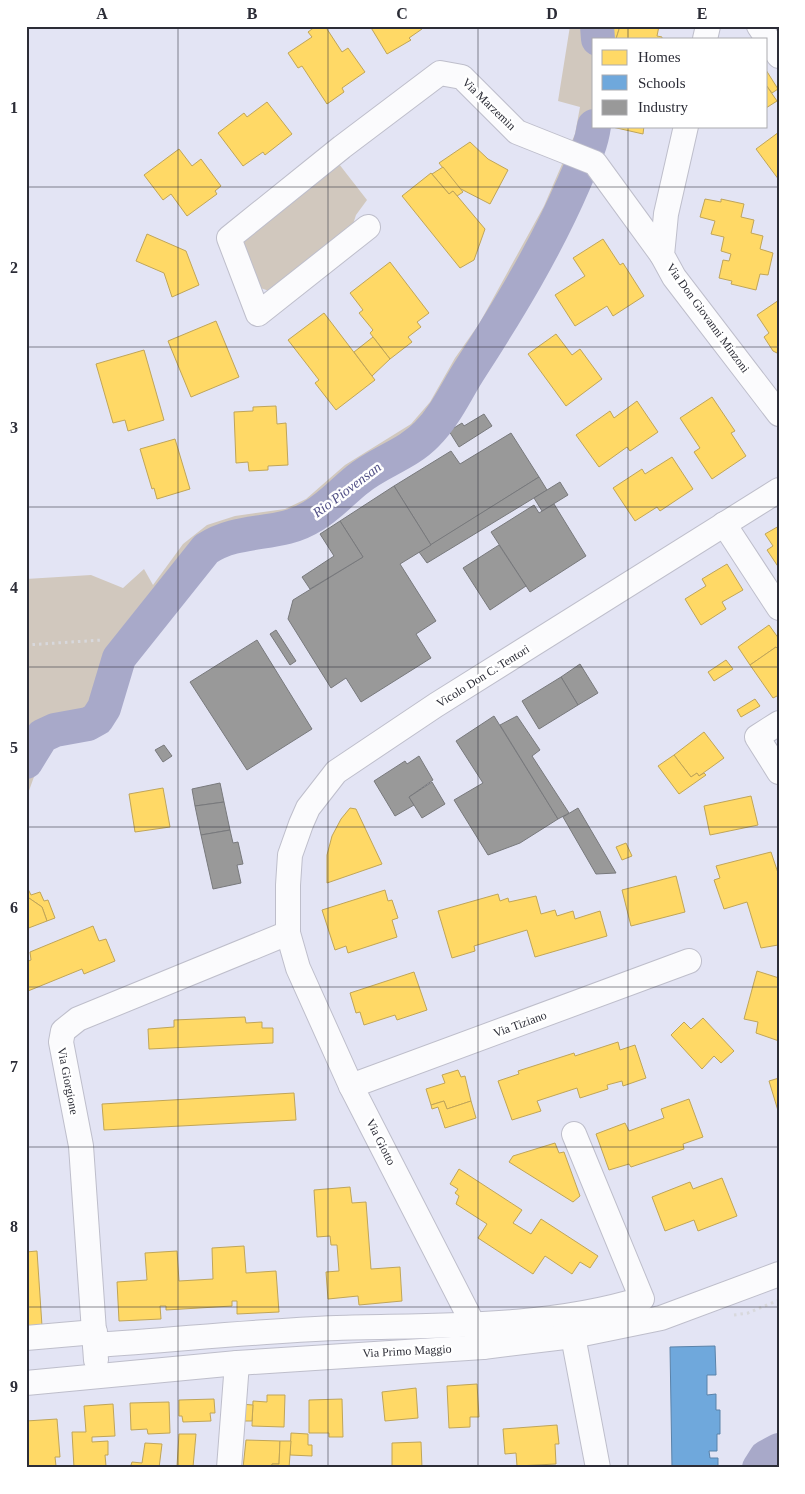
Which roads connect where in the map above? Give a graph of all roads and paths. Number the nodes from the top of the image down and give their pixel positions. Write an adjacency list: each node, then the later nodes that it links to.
1 (759, 26): 2 (street)
2 (767, 38)
3 (768, 40): 4 (street)
4 (779, 56)
5 (686, 128): 7 (street, Via Don Giovanni Minzoni)
6 (368, 227): 7 (street, Via Marzemin)
7 (662, 255): 8 (street, Via Don Giovanni Minzoni)
8 (777, 410)
9 (779, 490): 10 (street, Vicolo Don C. Tentori)
10 (724, 524): 11 (street); 16 (street, Vicolo Don C. Tentori)
11 (779, 608)
12 (102, 640): 13 (path)
13 (26, 645)
14 (779, 723): 15 (street)
15 (779, 772)
16 (288, 933): 18 (street, Via Giotto); 24 (street, Via Giorgione)
17 (689, 961): 18 (street, Via Tiziano)
18 (351, 1086): 21 (street, Via Giotto)
19 (574, 1134): 21 (street)
20 (779, 1274): 22 (street, Via Primo Maggio)
21 (473, 1323): 24 (street); 25 (street, Via Giotto)
22 (573, 1336): 25 (street, Via Primo Maggio); 30 (street)
23 (26, 1338): 24 (street)
24 (95, 1339): 27 (street, Via Giorgione)
25 (483, 1347): 26 (street, Via Primo Maggio)
26 (237, 1363): 27 (street, Via Primo Maggio); 29 (street)
27 (96, 1377): 28 (street, Via Primo Maggio)
28 (26, 1383)
29 (229, 1468)
30 (598, 1468)

